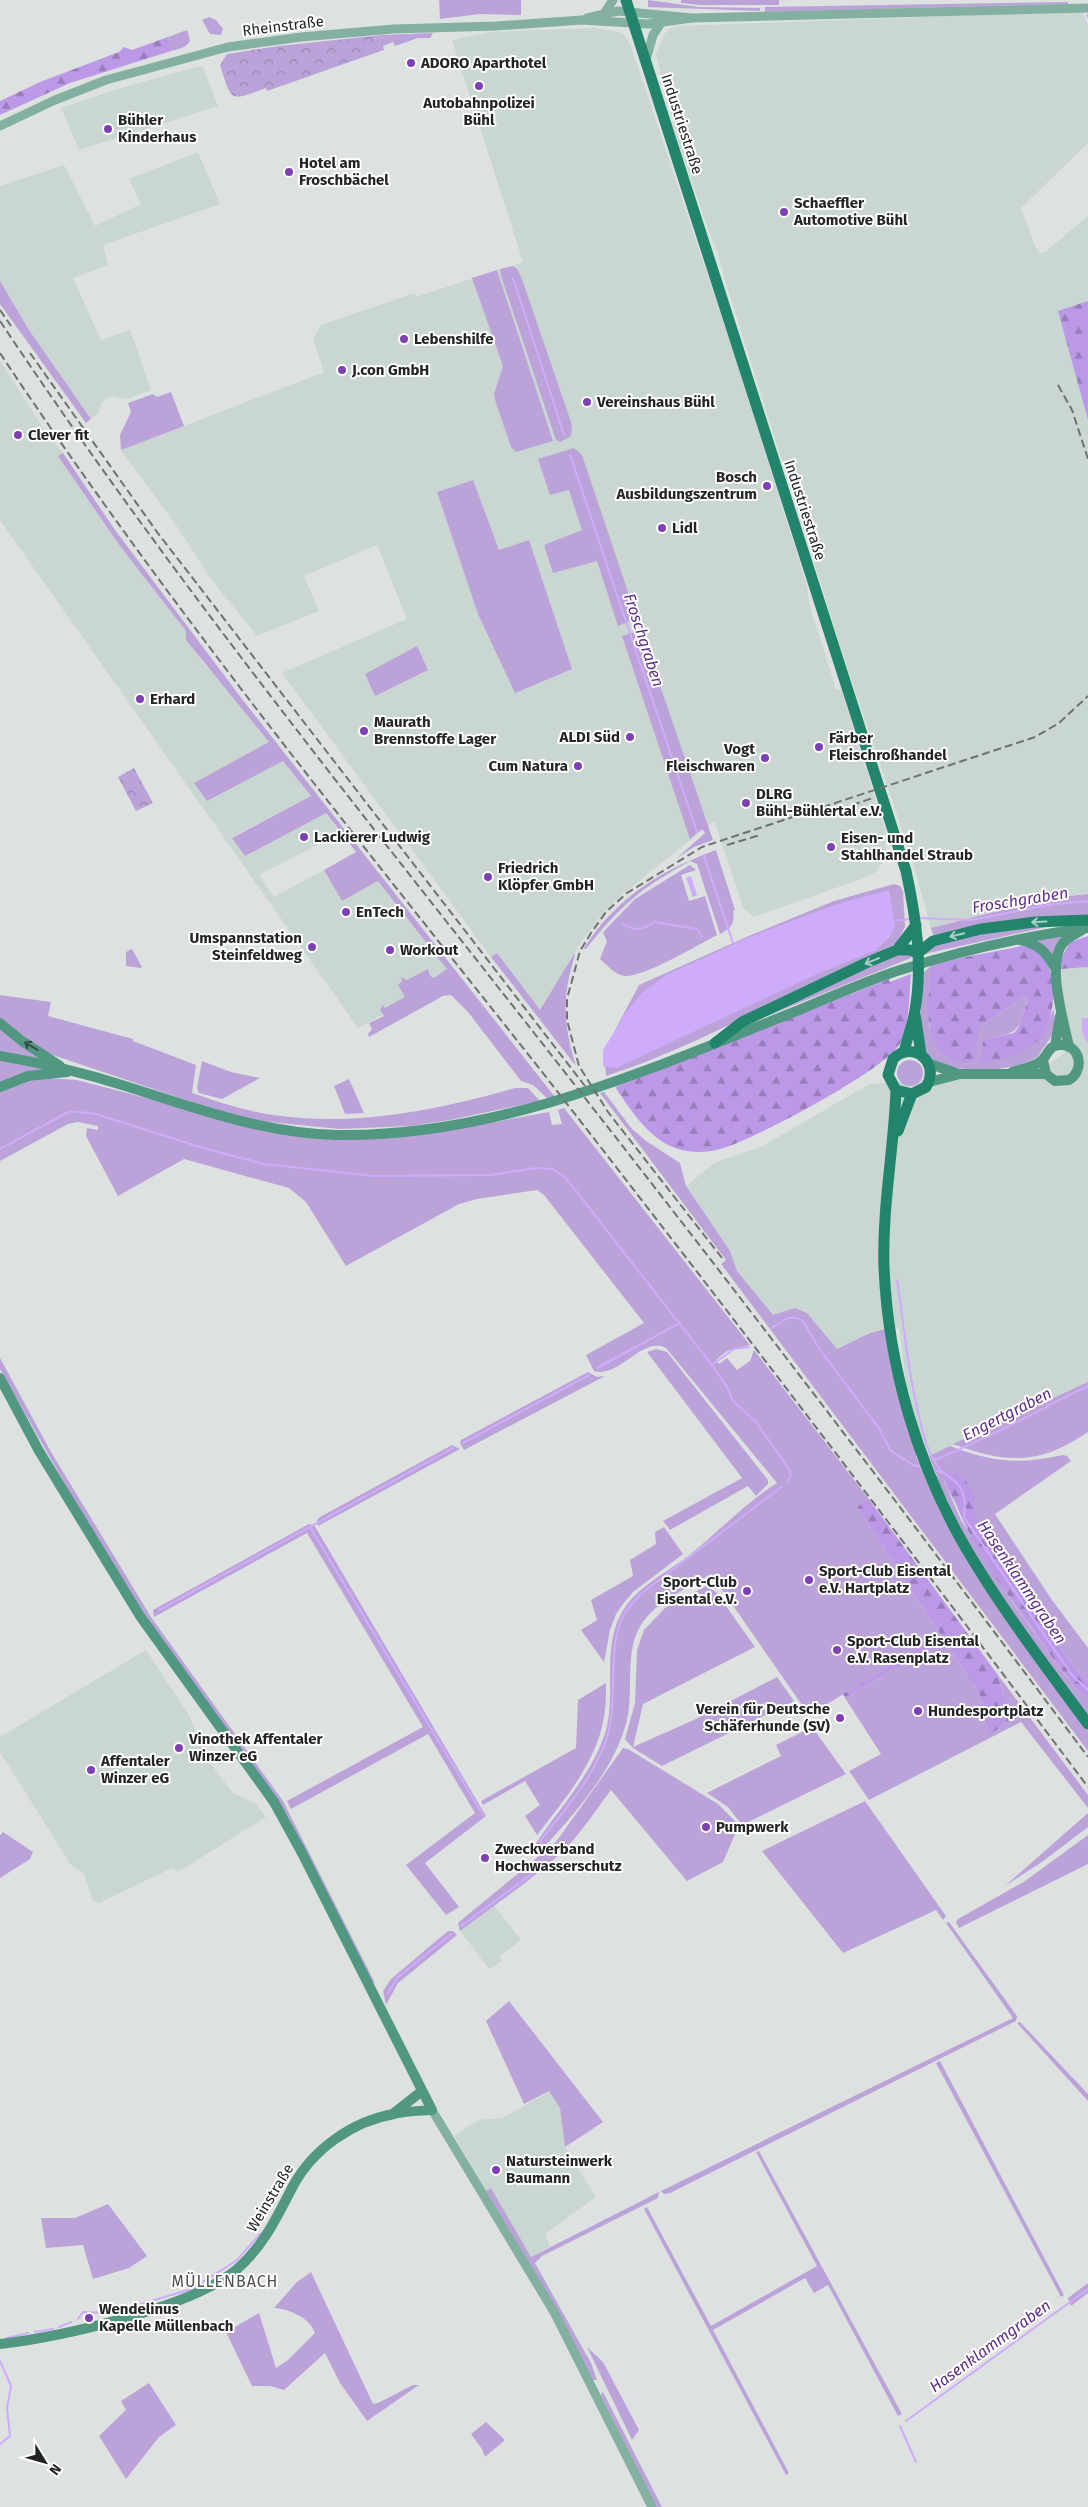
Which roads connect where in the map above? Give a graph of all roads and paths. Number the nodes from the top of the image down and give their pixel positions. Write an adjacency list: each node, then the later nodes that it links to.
1 (612, 0): 4 (street)
2 (626, 0): 5 (main road, Industriestraße)
3 (1088, 8): 6 (street, Rheinstraße)
4 (605, 12): 5 (street, Rheinstraße); 7 (street, Rheinstraße)
5 (633, 17): 6 (street, Rheinstraße); 7 (street, Rheinstraße); 8 (street, Rheinstraße); 9 (main road, Industriestraße)
6 (692, 18): 8 (street, Rheinstraße)
7 (582, 20): 10 (street, Rheinstraße)
8 (661, 23): 9 (street)
9 (646, 60): 11 (main road, Industriestraße)
10 (0, 126)
11 (915, 919): 14 (main road); 15 (main road); 16 (main road, Industriestraße)
12 (1087, 926): 13 (main road); 14 (main road, one-way to 14); 17 (main road)
13 (1015, 940): 17 (main road); 21 (main road)
14 (933, 941): 16 (main road)
15 (897, 950): 16 (main road); 21 (main road, one-way to 21)
16 (918, 953): 19 (main road, Industriestraße)
17 (1055, 969): 18 (main road)
18 (1061, 1010): 22 (main road); 23 (main road)
19 (915, 1012): 24 (main road); 25 (main road)
20 (0, 1023): 29 (main road, one-way to 20)
21 (715, 1043): 30 (main road)
22 (1055, 1046): 23 (main road); 27 (main road)
23 (1070, 1047): 33 (main road)
24 (904, 1052): 25 (main road); 36 (main road)
25 (921, 1054): 28 (main road)
26 (0, 1056): 29 (main road)
27 (1043, 1060): 31 (main road); 33 (main road)
28 (930, 1064): 32 (main road); 34 (main road)
29 (63, 1068): 30 (main road)
30 (74, 1071): 35 (main road)
31 (1012, 1072): 32 (main road); 33 (main road)
32 (960, 1074): 34 (main road)
33 (1046, 1074)
34 (929, 1082): 37 (main road)
35 (0, 1087)
36 (896, 1090): 37 (main road); 38 (main road)
37 (912, 1094): 38 (main road)
38 (890, 1159): 40 (main road)
39 (0, 1378): 41 (main road)
40 (1088, 1724)
41 (422, 2091): 42 (main road); 43 (main road, Weinstraße)
42 (432, 2110): 43 (main road, Weinstraße); 45 (street)
43 (393, 2114): 44 (main road, Weinstraße)
44 (0, 2344)
45 (652, 2507)

